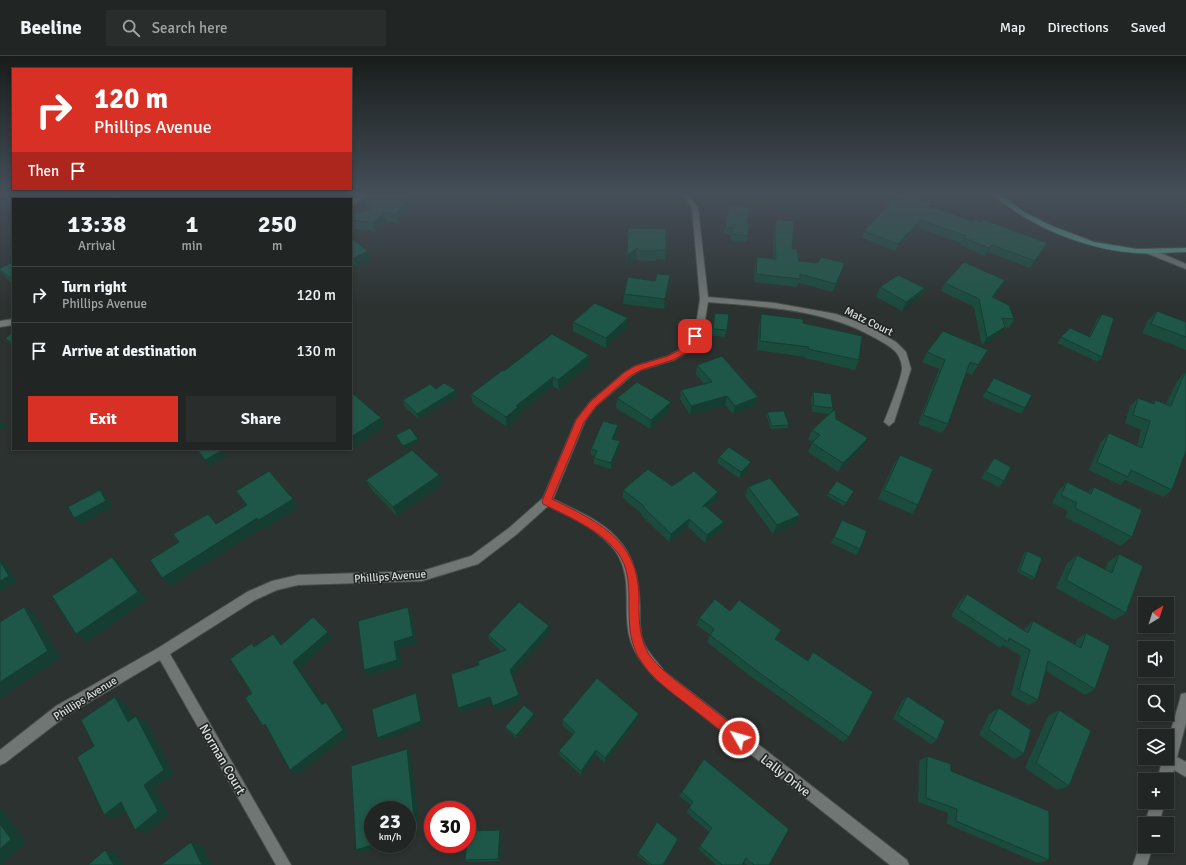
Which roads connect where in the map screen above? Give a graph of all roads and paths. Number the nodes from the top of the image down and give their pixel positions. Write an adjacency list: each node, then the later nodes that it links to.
1 (697, 232): 6 (street, Phillips Avenue)
2 (1059, 232): 4 (main road)
3 (1186, 250): 4 (main road)
4 (1149, 251): 5 (street)
5 (1186, 267)
6 (704, 299): 9 (street, Matz Court); 10 (street, Phillips Avenue)
7 (12, 322): 8 (street)
8 (0, 324)
9 (889, 422)
10 (547, 501): 11 (street, Phillips Avenue); 19 (street, Lally Drive)
11 (162, 652): 14 (street, Phillips Avenue); 18 (street, Norman Court)
12 (1186, 699): 13 (street)
13 (1174, 745)
14 (0, 758)
15 (1174, 762): 16 (street)
16 (1186, 770)
17 (1144, 853): 20 (street)
18 (284, 865)
19 (902, 865)
20 (1140, 865)

